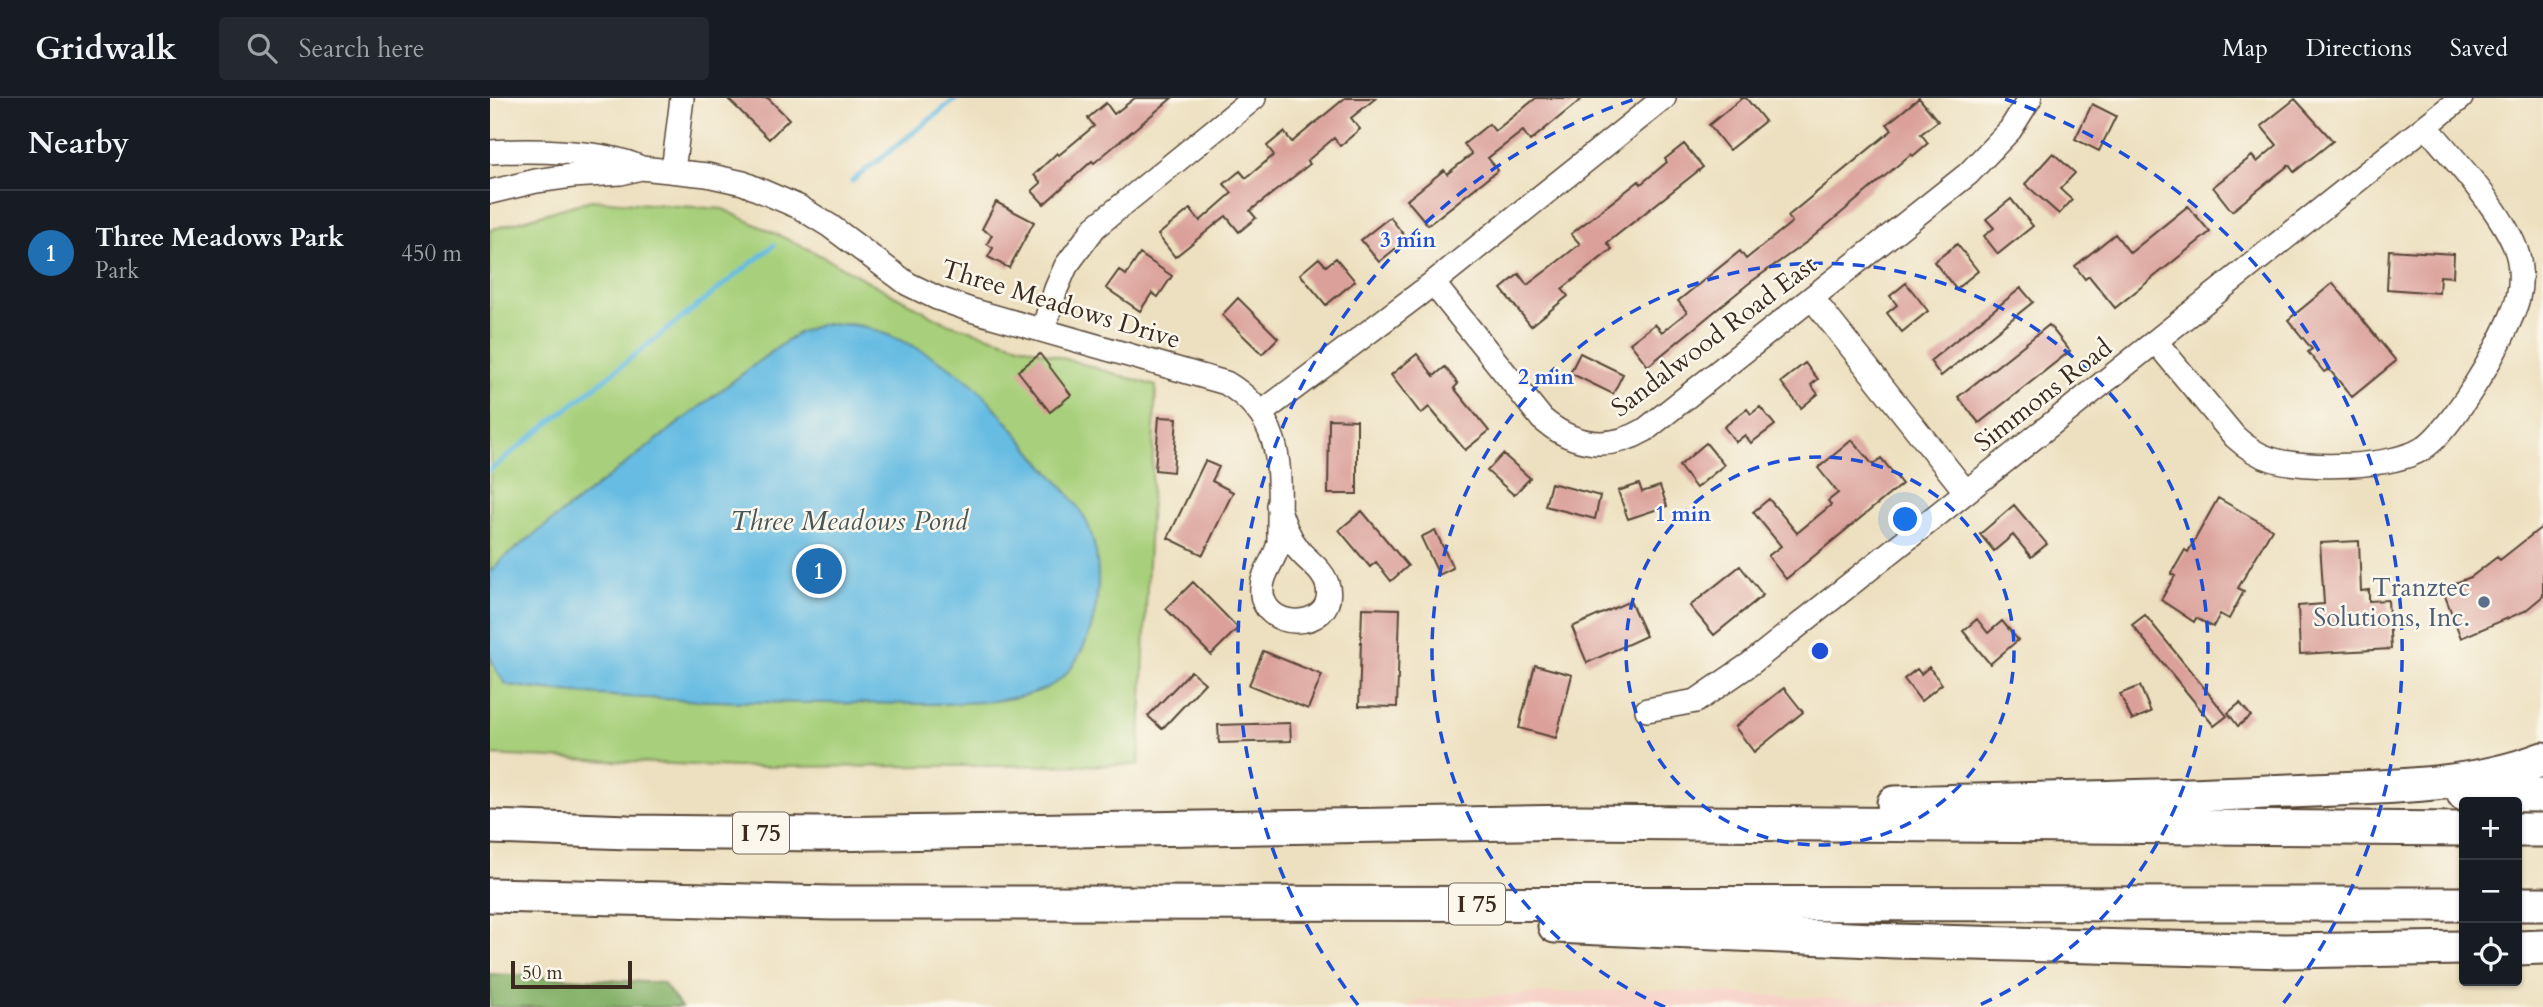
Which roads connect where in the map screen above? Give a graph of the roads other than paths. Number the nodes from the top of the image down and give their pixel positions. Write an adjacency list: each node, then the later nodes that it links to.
1 (682, 98): 9 (street)
2 (1254, 98): 13 (street)
3 (1664, 98): 11 (street)
4 (2030, 98): 12 (street, Sandalwood Road East)
5 (2461, 98): 6 (street, Simmons Road)
6 (2426, 126): 14 (street, Simmons Road); 14 (street)
7 (490, 152): 8 (street, Three Meadows Drive)
8 (641, 168): 9 (street, Three Meadows Drive); 10 (street, Three Meadows Drive)
9 (673, 171): 13 (street, Three Meadows Drive)
10 (490, 192)
11 (1433, 283): 12 (street, Sandalwood Road East); 15 (street)
12 (1812, 298): 16 (street)
13 (1043, 329): 15 (street, Three Meadows Drive)
14 (2156, 342): 16 (street, Simmons Road)
15 (1262, 413): 17 (street, Three Meadows Drive)
16 (1966, 492): 18 (street, Simmons Road)
17 (1278, 505): 17 (street, Three Meadows Drive)
18 (1647, 710)
19 (2543, 759): 20 (highway)
20 (2269, 792): 21 (highway); 22 (highway)
21 (2543, 795)
22 (1578, 822): 23 (highway, I 75); 24 (highway, I 75)
23 (490, 827)
24 (2459, 829)
25 (2522, 830): 26 (highway)
26 (2543, 830)
27 (490, 895): 28 (highway, I 75)
28 (1308, 904): 29 (highway, I 75); 34 (highway)
29 (2459, 904)
30 (2522, 904): 31 (highway)
31 (2543, 904)
32 (2522, 947): 33 (highway)
33 (2543, 947)
34 (2459, 948)

